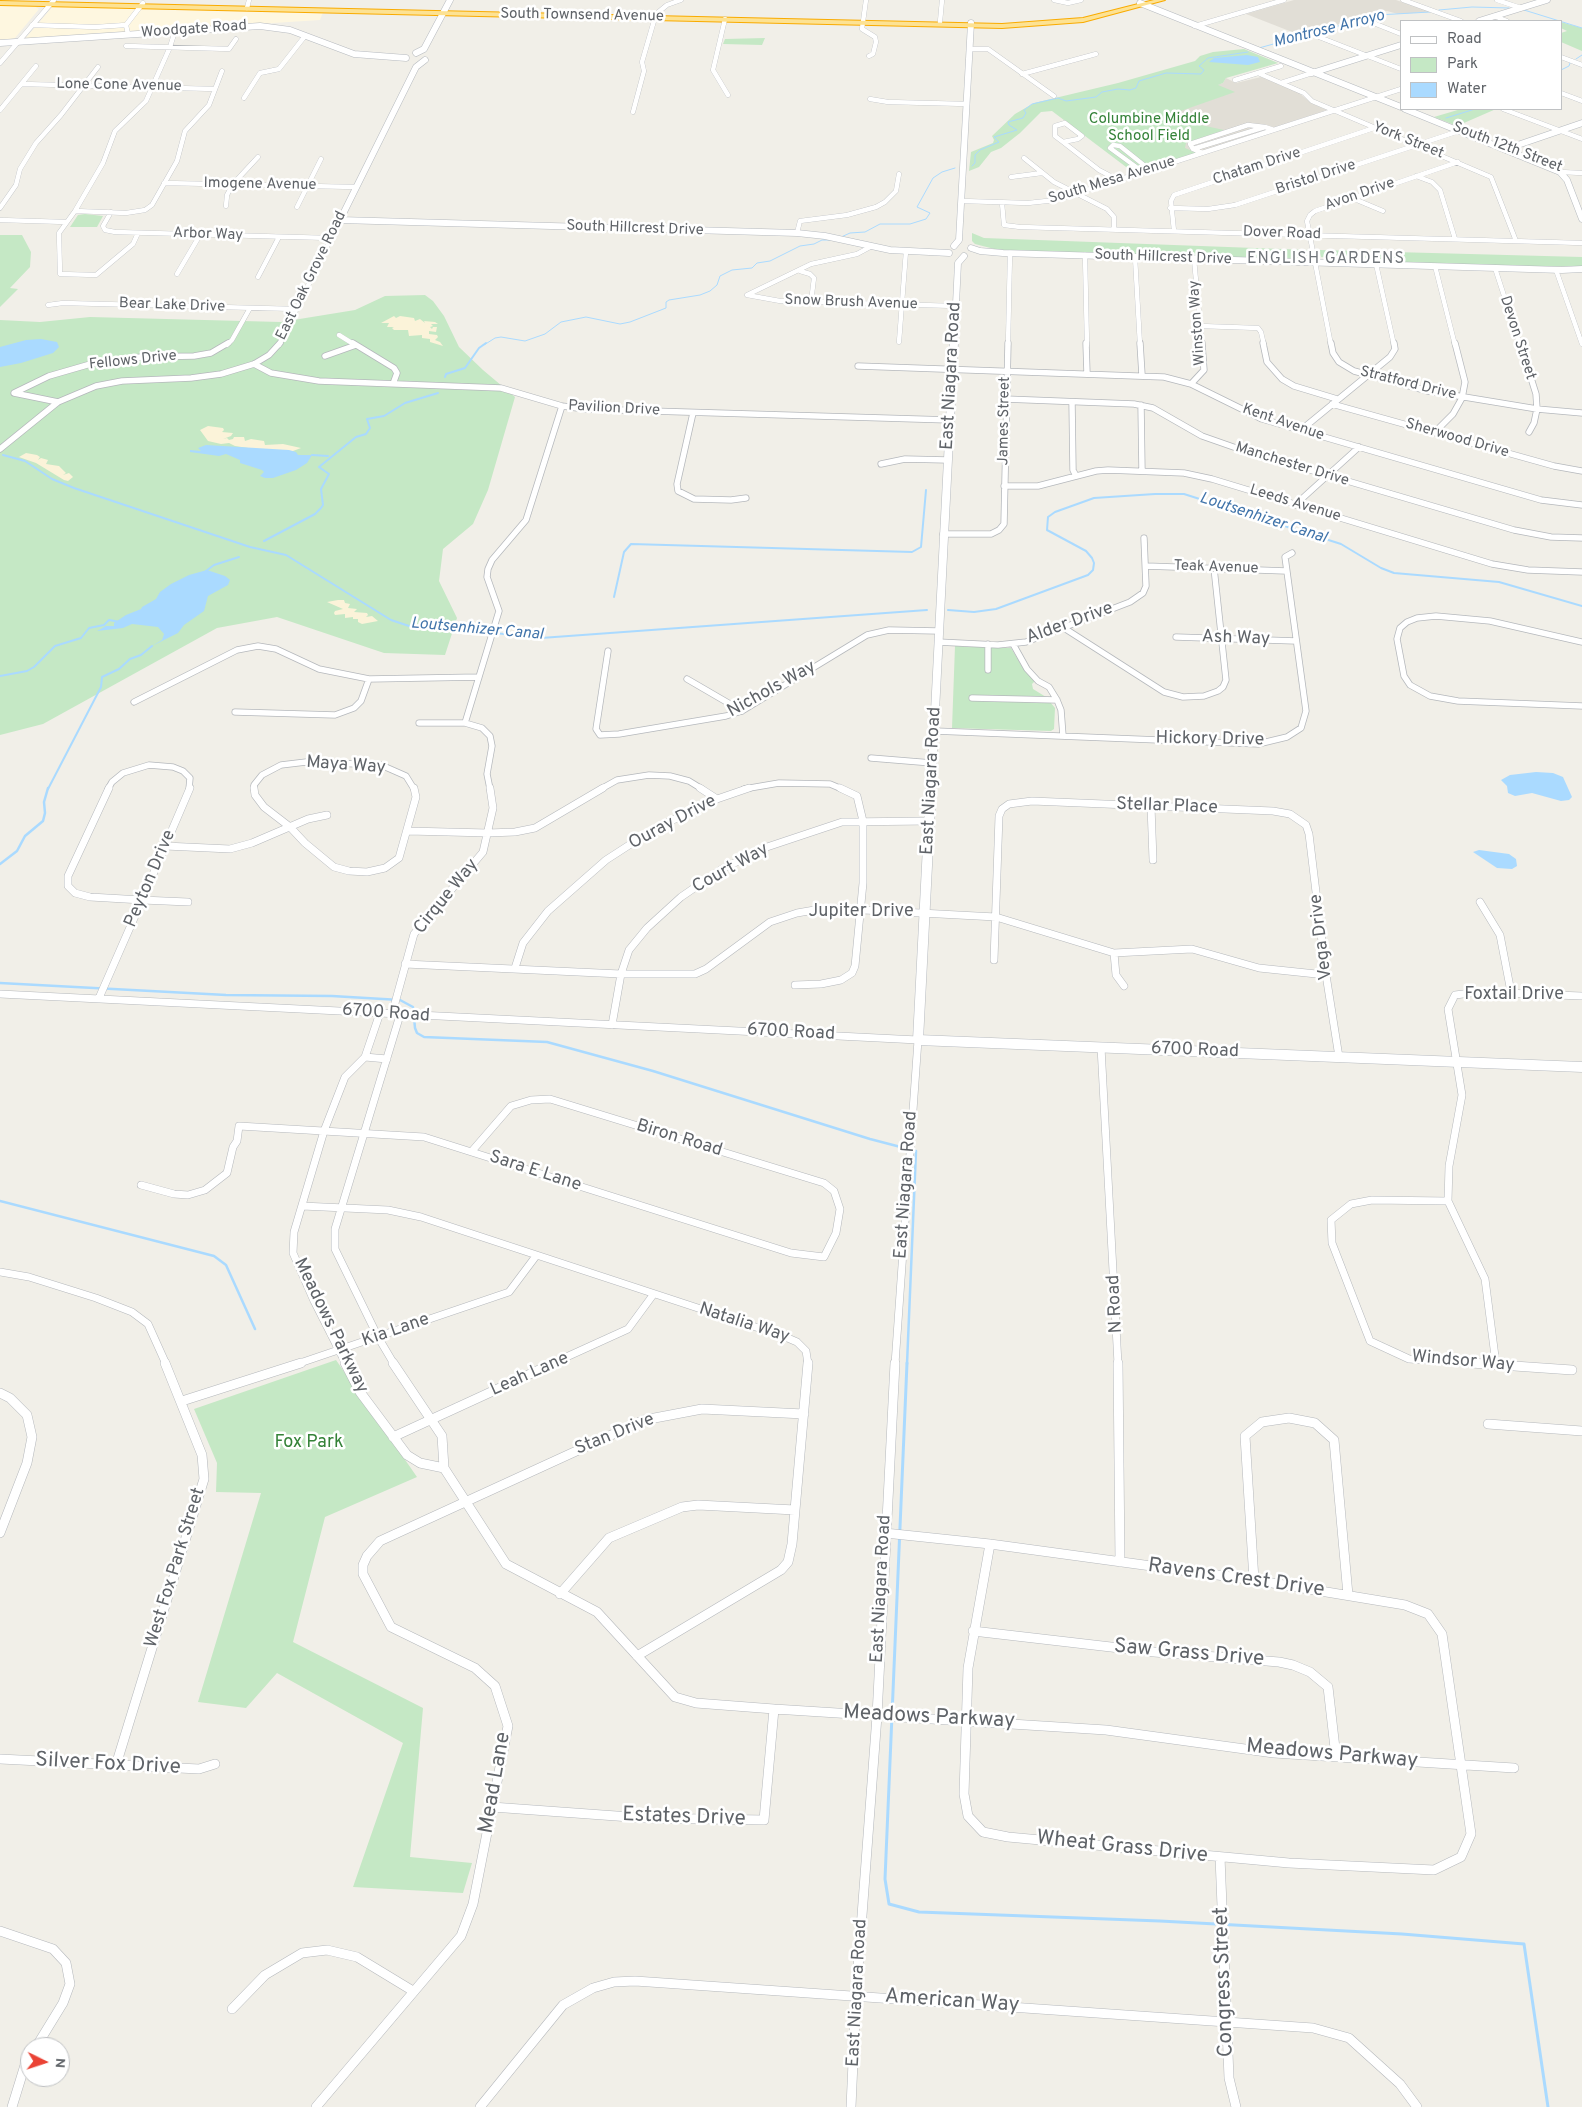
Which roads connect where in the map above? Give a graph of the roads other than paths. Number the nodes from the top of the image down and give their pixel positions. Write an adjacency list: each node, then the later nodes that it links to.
1 (450, 0): 21 (street, East Oak Grove Road)
2 (681, 0): 22 (street)
3 (866, 0): 28 (street)
4 (942, 0): 29 (street)
5 (1054, 0): 6 (street)
6 (1081, 0)
7 (1152, 0): 17 (highway, South Townsend Avenue)
8 (1162, 0): 17 (highway, South Townsend Avenue)
9 (1284, 0): 34 (street)
10 (1403, 0): 16 (street)
11 (1416, 0): 16 (street)
12 (1497, 0): 20 (street)
13 (1547, 0): 20 (street)
14 (0, 2): 15 (highway, South Townsend Avenue)
15 (53, 2): 18 (highway, South Townsend Avenue); 32 (street)
16 (1409, 2): 25 (street)
17 (1140, 3): 30 (highway, South Townsend Avenue); 34 (street)
18 (142, 5): 19 (highway, South Townsend Avenue); 33 (street)
19 (248, 5): 21 (highway, South Townsend Avenue)
20 (1521, 8): 23 (street)
21 (443, 12): 22 (highway, South Townsend Avenue); 48 (street, East Oak Grove Road)
22 (655, 16): 24 (highway, South Townsend Avenue); 28 (highway, South Townsend Avenue); 85 (street)
23 (1494, 16): 26 (street); 27 (street)
24 (725, 19): 28 (highway, South Townsend Avenue); 73 (street)
25 (1458, 20)
26 (1481, 20)
27 (1505, 20)
28 (863, 21): 29 (highway, South Townsend Avenue); 30 (highway, South Townsend Avenue); 49 (street)
29 (940, 22): 30 (highway, South Townsend Avenue)
30 (971, 24): 46 (street)
31 (1376, 24): 37 (street)
32 (32, 25): 33 (street); 41 (street)
33 (126, 25): 36 (street)
34 (1195, 26): 63 (street)
35 (174, 31): 36 (street, Woodgate Road); 38 (street, Woodgate Road); 45 (street)
36 (128, 34): 41 (street, Woodgate Road)
37 (1400, 34)
38 (305, 36): 51 (street, Woodgate Road); 76 (street)
39 (1319, 37): 50 (street)
40 (236, 39): 45 (street)
41 (18, 41): 42 (street, Woodgate Road); 54 (street)
42 (0, 43)
43 (1400, 45): 50 (street)
44 (126, 46): 45 (street)
45 (170, 48): 69 (street)
46 (970, 49): 64 (street); 79 (street)
47 (1096, 54): 64 (street)
48 (425, 55): 52 (street); 55 (street, East Oak Grove Road)
49 (869, 56)
50 (1366, 56): 60 (street); 63 (street)
51 (386, 57): 52 (street, Woodgate Road); 55 (street, Woodgate Road)
52 (407, 57): 55 (street)
53 (1562, 58): 56 (street)
54 (0, 63)
55 (414, 64): 112 (street, East Oak Grove Road)
56 (1582, 65)
57 (36, 66): 67 (street)
58 (1280, 66): 62 (street)
59 (98, 67): 68 (street)
60 (1400, 69)
61 (222, 71): 71 (street)
62 (1258, 73): 65 (street); 66 (street, York Street)
63 (1312, 73): 66 (street); 75 (street)
64 (1022, 74): 74 (street)
65 (1236, 80)
66 (1281, 83): 84 (street, York Street)
67 (22, 84): 68 (street, Lone Cone Avenue); 81 (street)
68 (84, 85): 69 (street, Lone Cone Avenue); 119 (street)
69 (152, 87): 71 (street, Lone Cone Avenue); 122 (street)
70 (1400, 88): 75 (street, South Mesa Avenue)
71 (215, 89): 109 (street)
72 (1562, 93): 78 (street)
73 (728, 95)
74 (1054, 96)
75 (1375, 97): 80 (street); 84 (street, South Mesa Avenue)
76 (244, 98)
77 (870, 100): 79 (street)
78 (1582, 101)
79 (967, 104): 115 (street)
80 (1400, 107)
81 (0, 110)
82 (1408, 110): 89 (street, South 12th Street)
83 (1506, 110): 90 (street)
84 (1335, 111): 87 (street, York Street); 88 (street, South Mesa Avenue)
85 (632, 112)
86 (1582, 123): 90 (street)
87 (1374, 128): 93 (street, York Street); 121 (street, Chatam Drive)
88 (1275, 130): 95 (street, South Mesa Avenue); 95 (street)
89 (1459, 130): 93 (street, Bristol Drive); 94 (street, South 12th Street)
90 (1560, 130): 91 (street); 94 (street)
91 (1582, 139)
92 (1063, 142): 92 (street); 108 (street)
93 (1416, 145): 99 (street, York Street); 121 (street, Bristol Drive)
94 (1506, 149): 102 (street, South 12th Street)
95 (1202, 153): 100 (street, South Mesa Avenue)
96 (258, 157): 110 (street)
97 (1024, 158): 103 (street)
98 (321, 159): 111 (street)
99 (1458, 162): 106 (street, Avon Drive); 139 (street, York Street)
100 (1150, 170): 101 (street, South Mesa Avenue); 101 (street)
101 (1143, 172): 108 (street, South Mesa Avenue)
102 (1560, 172): 104 (street, South 12th Street); 118 (street)
103 (1042, 173): 107 (street); 113 (street)
104 (1582, 173)
105 (899, 174): 132 (street)
106 (1416, 176): 114 (street, Avon Drive); 138 (street)
107 (1011, 178)
108 (1118, 180): 113 (street, South Mesa Avenue)
109 (164, 183): 110 (street, Imogene Avenue); 123 (street)
110 (233, 184): 111 (street, Imogene Avenue); 117 (street)
111 (306, 186): 112 (street, Imogene Avenue); 120 (street)
112 (356, 187): 127 (street, East Oak Grove Road)
113 (1077, 194): 116 (street, South Mesa Avenue); 129 (street)
114 (1352, 198): 124 (street); 135 (street, Avon Drive)
115 (962, 202): 116 (street, South Mesa Avenue); 134 (street)
116 (1002, 202): 129 (street, Dover Road)
117 (226, 206)
118 (1580, 206): 125 (street)
119 (0, 208)
120 (296, 208)
121 (1170, 208): 130 (street)
122 (75, 211): 123 (street); 128 (street)
123 (111, 212): 131 (street, Arbor Way)
124 (1383, 212)
125 (1582, 219)
126 (0, 220): 128 (street)
127 (340, 220): 132 (street, South Hillcrest Drive); 137 (street, East Oak Grove Road)
128 (66, 222): 131 (street)
129 (1114, 229): 130 (street, Dover Road)
130 (1174, 231): 135 (street, Dover Road)
131 (138, 233): 133 (street, Arbor Way)
132 (797, 234): 141 (street, South Hillcrest Drive)
133 (200, 235): 136 (street, Arbor Way); 157 (street)
134 (960, 235): 142 (street); 143 (street)
135 (1311, 235): 138 (street, Dover Road); 150 (street, Avon Drive)
136 (279, 237): 137 (street, Arbor Way); 158 (street)
137 (330, 238): 164 (street, East Oak Grove Road)
138 (1455, 239): 139 (street, Dover Road)
139 (1516, 241): 140 (street, Dover Road)
140 (1582, 243)
141 (870, 247): 144 (street, South Hillcrest Drive); 156 (street)
142 (970, 247): 143 (street, South Hillcrest Drive); 145 (street, South Hillcrest Drive); 148 (street)
143 (951, 250): 144 (street, South Hillcrest Drive); 148 (street)
144 (906, 251): 161 (street)
145 (1007, 253): 146 (street, South Hillcrest Drive); 148 (street, South Hillcrest Drive); 174 (street, James Street)
146 (1085, 255): 147 (street, South Hillcrest Drive); 175 (street)
147 (1135, 257): 149 (street, South Hillcrest Drive); 176 (street)
148 (963, 258): 162 (street, East Niagara Road)
149 (1194, 259): 150 (street, South Hillcrest Drive); 165 (street, Winston Way)
150 (1316, 262): 151 (street, South Hillcrest Drive); 177 (street, Stratford Drive)
151 (1376, 264): 152 (street, South Hillcrest Drive); 177 (street)
152 (1435, 266): 153 (street, South Hillcrest Drive); 180 (street)
153 (1495, 268): 154 (street, South Hillcrest Drive); 188 (street, Devon Street)
154 (1559, 270): 155 (street, South Hillcrest Drive); 168 (street)
155 (1582, 270)
156 (800, 271): 159 (street); 159 (street, Snow Brush Avenue)
157 (177, 274)
158 (258, 277)
159 (811, 302): 161 (street, Snow Brush Avenue)
160 (48, 305): 163 (street, Bear Lake Drive)
161 (902, 305): 162 (street, Snow Brush Avenue); 167 (street)
162 (956, 306): 173 (street, East Niagara Road)
163 (250, 308): 164 (street, Bear Lake Drive); 183 (street, Fellows Drive)
164 (297, 309): 171 (street, East Oak Grove Road)
165 (1200, 326): 179 (street, Winston Way); 181 (street)
166 (339, 335): 169 (street)
167 (899, 342)
168 (1582, 344)
169 (356, 345): 170 (street); 178 (street)
170 (325, 356)
171 (254, 364): 178 (street, Pavilion Drive); 183 (street, East Oak Grove Road)
172 (858, 366): 173 (street, Kent Avenue)
173 (952, 369): 174 (street, Kent Avenue); 191 (street, East Niagara Road)
174 (1006, 370): 175 (street, Kent Avenue); 182 (street, James Street)
175 (1087, 373): 176 (street, Kent Avenue)
176 (1142, 375): 179 (street, Kent Avenue)
177 (1367, 376): 180 (street, Stratford Drive); 181 (street)
178 (393, 384): 187 (street, Pavilion Drive)
179 (1191, 384): 192 (street, Kent Avenue)
180 (1462, 398): 188 (street, Stratford Drive); 193 (street)
181 (1337, 399): 185 (street)
182 (1005, 400): 184 (street, Manchester Drive); 203 (street, James Street)
183 (58, 402): 196 (street, East Oak Grove Road)
184 (1072, 402): 186 (street, Manchester Drive); 202 (street)
185 (1332, 404): 192 (street); 193 (street, Sherwood Drive)
186 (1141, 405): 199 (street); 201 (street, Manchester Drive)
187 (562, 406): 189 (street, Pavilion Drive); 226 (street)
188 (1537, 408): 190 (street, Stratford Drive); 194 (street)
189 (694, 413): 191 (street, Pavilion Drive); 204 (street)
190 (1582, 413)
191 (949, 420): 197 (street, East Niagara Road)
192 (1301, 430): 195 (street, Kent Avenue)
193 (1435, 432): 200 (street, Sherwood Drive)
194 (1529, 432)
195 (1359, 447): 201 (street); 206 (street, Kent Avenue)
196 (0, 449)
197 (947, 460): 198 (street); 207 (street, East Niagara Road)
198 (881, 464)
199 (1142, 471): 202 (street, Leeds Avenue); 205 (street, Leeds Avenue)
200 (1582, 471)
201 (1326, 475): 205 (street); 209 (street, Manchester Drive)
202 (1076, 476): 203 (street, Leeds Avenue)
203 (1004, 486): 207 (street, James Street)
204 (746, 498)
205 (1295, 505): 214 (street, Leeds Avenue)
206 (1582, 505)
207 (943, 534): 216 (street, East Niagara Road)
208 (1144, 538): 211 (street, Alder Drive)
209 (1582, 538)
210 (1292, 553): 213 (street, Hickory Drive)
211 (1146, 566): 212 (street, Teak Avenue); 215 (street, Alder Drive)
212 (1214, 568): 213 (street, Teak Avenue); 218 (street)
213 (1286, 570): 220 (street, Hickory Drive)
214 (1582, 572)
215 (1064, 628): 218 (street); 223 (street, Alder Drive)
216 (938, 631): 219 (street, East Niagara Road); 233 (street, Nichols Way)
217 (1176, 637): 218 (street, Ash Way)
218 (1221, 639): 220 (street, Ash Way)
219 (938, 642): 222 (street, Alder Drive); 237 (street, East Niagara Road)
220 (1296, 642): 238 (street, Hickory Drive)
221 (1582, 642): 232 (street)
222 (988, 644): 223 (street, Alder Drive); 225 (street)
223 (1013, 644): 230 (street)
224 (608, 651): 233 (street, Nichols Way)
225 (988, 670)
226 (479, 677): 228 (street); 236 (street)
227 (687, 679): 233 (street)
228 (369, 680): 231 (street); 234 (street)
229 (972, 698): 230 (street)
230 (1057, 700): 238 (street)
231 (134, 702)
232 (1582, 706)
233 (742, 711)
234 (235, 712)
235 (419, 723): 236 (street, Cirque Way)
236 (465, 724): 249 (street, Cirque Way)
237 (935, 731): 238 (street, Hickory Drive); 240 (street, East Niagara Road)
238 (1063, 736)
239 (871, 758): 240 (street)
240 (932, 763): 246 (street, East Niagara Road)
241 (718, 799): 245 (street, Ouray Drive); 249 (street); 261 (street, Ouray Drive)
242 (1151, 806): 244 (street, Stellar Place); 251 (street); 257 (street, Stellar Place)
243 (327, 816): 247 (street)
244 (1300, 820): 263 (street, Vega Drive)
245 (863, 821): 246 (street, Court Way); 255 (street, Ouray Drive); 262 (street, Court Way)
246 (929, 821): 256 (street, East Niagara Road)
247 (290, 827): 248 (street, Maya Way); 248 (street, Maya Way); 250 (street)
248 (408, 831): 249 (street)
249 (488, 833): 260 (street, Cirque Way)
250 (165, 846): 252 (street, Peyton Drive); 252 (street, Peyton Drive)
251 (1153, 860)
252 (142, 900): 253 (street); 269 (street, Peyton Drive)
253 (188, 902)
254 (1480, 902): 266 (street)
255 (862, 910): 256 (street, Jupiter Drive); 262 (street, Jupiter Drive); 264 (street, Ouray Drive)
256 (925, 912): 257 (street, Jupiter Drive); 273 (street, East Niagara Road)
257 (996, 917): 258 (street, Jupiter Drive); 259 (street, Stellar Place)
258 (1114, 953): 263 (street, Jupiter Drive); 265 (street)
259 (994, 960)
260 (405, 964): 261 (street, Jupiter Drive); 271 (street, Cirque Way)
261 (515, 968): 262 (street, Jupiter Drive)
262 (621, 974): 272 (street, Court Way)
263 (1326, 975): 276 (street, Vega Drive)
264 (795, 985)
265 (1124, 986)
266 (1511, 992): 268 (street, Foxtail Drive); 278 (street, Foxtail Drive)
267 (0, 994): 269 (street, 6700 Road)
268 (1582, 996)
269 (99, 998): 270 (street, 6700 Road)
270 (380, 1013): 271 (street, 6700 Road); 275 (street, Meadows Parkway)
271 (396, 1015): 272 (street, 6700 Road); 277 (street, Meadows Parkway)
272 (612, 1025): 273 (street, 6700 Road)
273 (918, 1040): 274 (street, 6700 Road); 306 (street, East Niagara Road)
274 (1101, 1047): 276 (street, 6700 Road); 308 (street, N Road)
275 (365, 1057): 277 (street); 280 (street, Meadows Parkway)
276 (1339, 1057): 278 (street, 6700 Road)
277 (387, 1059): 281 (street, Meadows Parkway)
278 (1457, 1062): 279 (street, 6700 Road); 284 (street)
279 (1582, 1067)
280 (324, 1131): 281 (street, Sara E Lane); 283 (street, Sara E Lane); 285 (street, Meadows Parkway)
281 (364, 1133): 282 (street, Sara E Lane); 286 (street, Meadows Parkway)
282 (472, 1152): 288 (street, Sara E Lane); 288 (street, Biron Road)
283 (141, 1185)
284 (1448, 1200): 293 (street); 293 (street, Windsor Way)
285 (302, 1206): 286 (street, Natalia Way); 292 (street, Meadows Parkway)
286 (342, 1208): 287 (street, Natalia Way); 291 (street, Meadows Parkway)
287 (536, 1256): 290 (street, Natalia Way); 291 (street, Kia Lane)
288 (824, 1257)
289 (0, 1272): 296 (street, West Fox Park Street)
290 (653, 1295): 297 (street, Natalia Way); 298 (street, Leah Lane)
291 (378, 1337): 292 (street, Kia Lane); 298 (street, Meadows Parkway)
292 (340, 1350): 296 (street, Kia Lane); 301 (street, Meadows Parkway)
293 (1496, 1365): 294 (street, Windsor Way)
294 (1572, 1370)
295 (0, 1393): 305 (street)
296 (182, 1401): 320 (street, West Fox Park Street)
297 (804, 1414): 303 (street, Stan Drive); 304 (street, Natalia Way)
298 (430, 1420): 301 (street, Leah Lane); 302 (street, Meadows Parkway)
299 (1488, 1424): 300 (street)
300 (1582, 1431)
301 (393, 1437): 302 (street, Meadows Parkway)
302 (444, 1468): 303 (street, Meadows Parkway)
303 (466, 1503): 310 (street, Meadows Parkway); 323 (street, Mead Lane)
304 (795, 1510): 310 (street); 313 (street, Natalia Way)
305 (0, 1533)
306 (885, 1533): 307 (street, Ravens Crest Drive); 315 (street, East Niagara Road)
307 (990, 1544): 308 (street, Ravens Crest Drive); 312 (street, Wheat Grass Drive)
308 (1120, 1562): 309 (street, Ravens Crest Drive)
309 (1254, 1580): 311 (street, Ravens Crest Drive); 311 (street)
310 (560, 1594): 313 (street, Meadows Parkway)
311 (1348, 1595): 321 (street, Ravens Crest Drive)
312 (973, 1631): 316 (street, Wheat Grass Drive); 317 (street, Saw Grass Drive)
313 (638, 1656): 314 (street, Meadows Parkway)
314 (774, 1709): 315 (street, Meadows Parkway); 323 (street, Estates Drive)
315 (877, 1716): 316 (street, Meadows Parkway); 327 (street, East Niagara Road)
316 (967, 1720): 317 (street, Meadows Parkway); 324 (street, Wheat Grass Drive)
317 (1336, 1757): 321 (street, Meadows Parkway)
318 (0, 1759): 320 (street, Silver Fox Drive)
319 (215, 1764): 320 (street, Silver Fox Drive)
320 (116, 1766)
321 (1462, 1766): 322 (street, Meadows Parkway); 324 (street, Wheat Grass Drive)
322 (1514, 1768)
323 (492, 1807): 326 (street, Mead Lane)
324 (1220, 1857): 329 (street, Congress Street)
325 (0, 1931): 330 (street)
326 (413, 1991): 328 (street); 333 (street, Mead Lane)
327 (856, 1995): 329 (street, American Way); 334 (street, American Way); 335 (street, East Niagara Road)
328 (232, 2009)
329 (1228, 2021): 336 (street, Congress Street); 337 (street, American Way)
330 (42, 2037)
331 (20, 2081): 332 (street)
332 (12, 2107)
333 (316, 2107)
334 (480, 2107)
335 (851, 2107)
336 (1236, 2107)
337 (1417, 2107)

